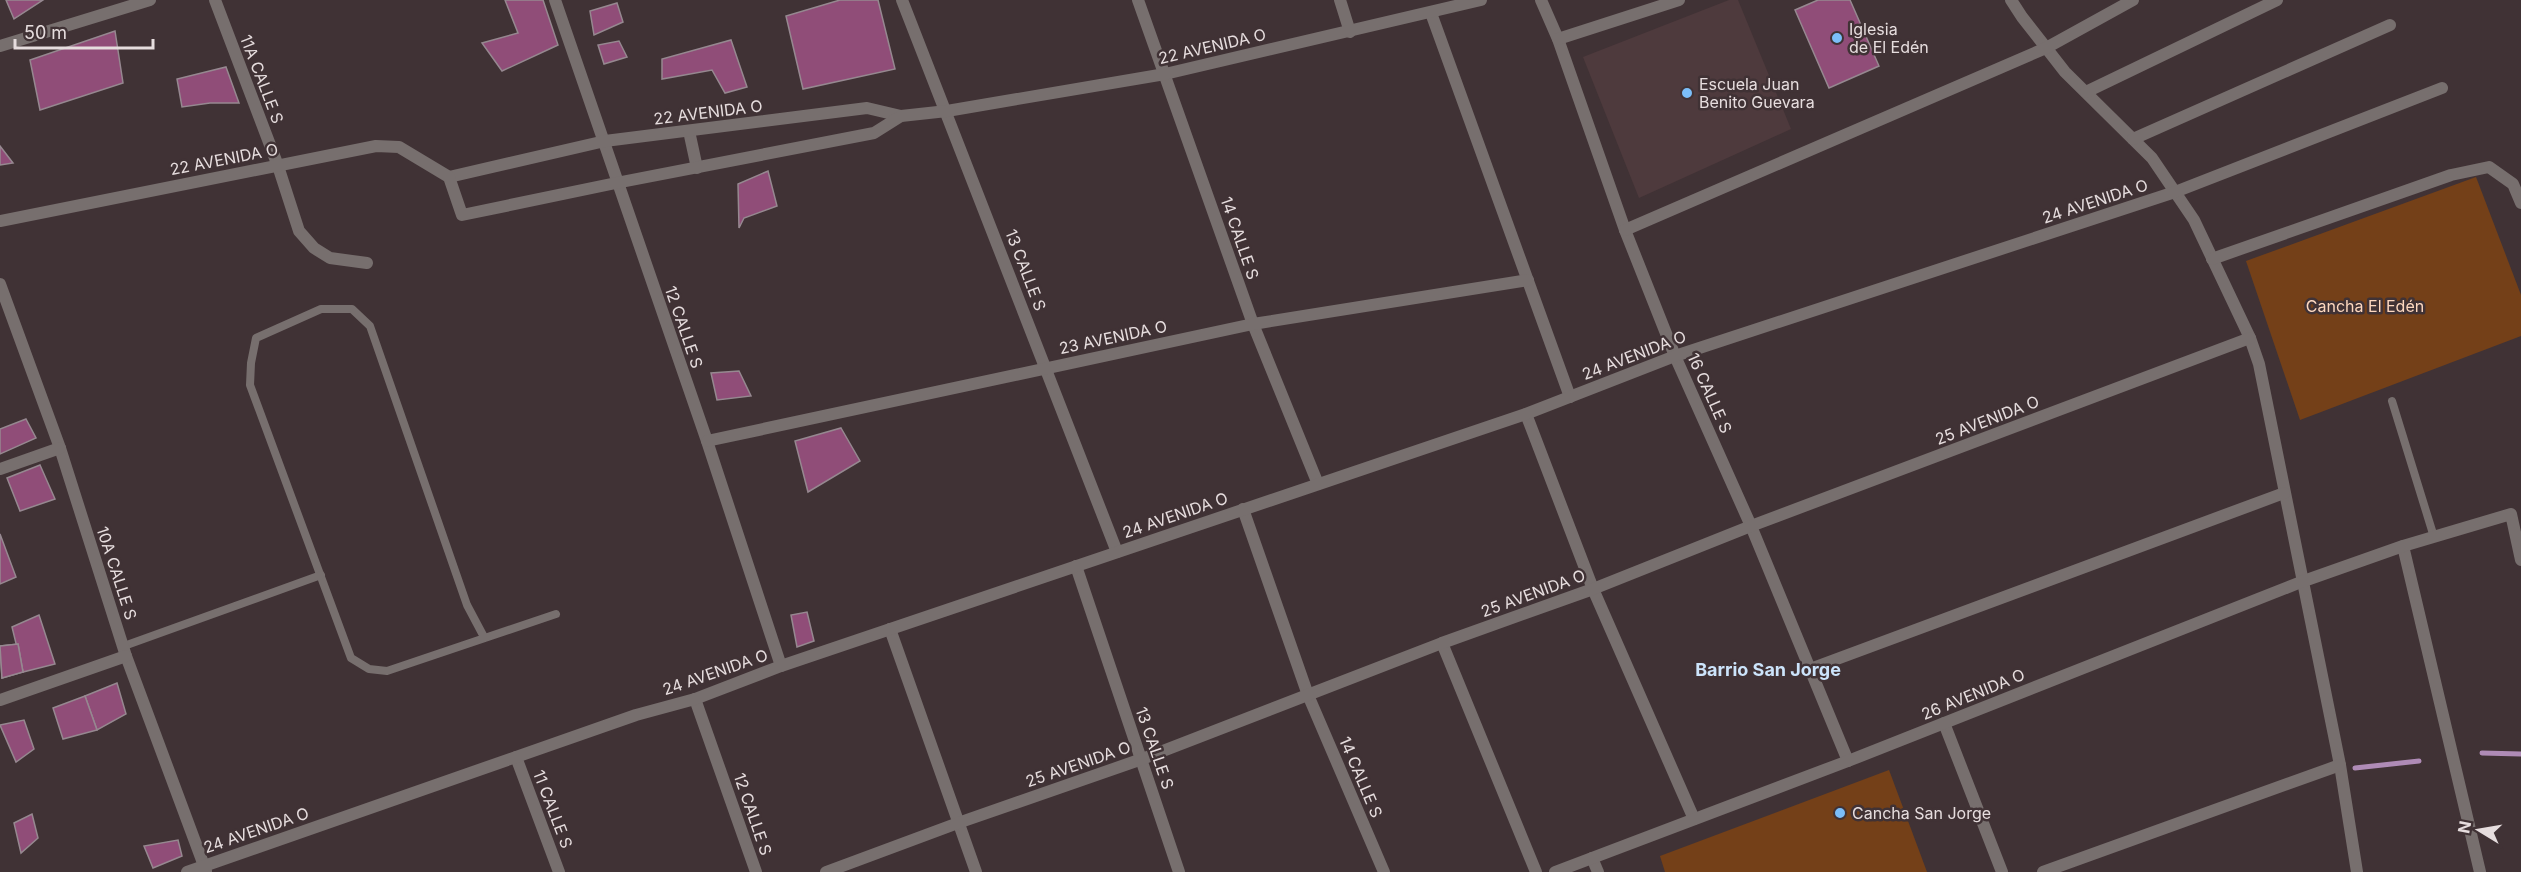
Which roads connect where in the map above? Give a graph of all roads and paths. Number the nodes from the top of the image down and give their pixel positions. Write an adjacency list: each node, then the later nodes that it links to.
1 (150, 0): 17 (street)
2 (215, 0): 27 (street, 11A CALLE S)
3 (555, 0): 26 (street, 12 CALLE S)
4 (902, 0): 22 (street, 13 CALLE S)
5 (1138, 0): 19 (street, 14 CALLE S)
6 (1340, 0): 15 (street)
7 (1481, 0): 13 (street, 22 AVENIDA O)
8 (1541, 0): 16 (street, 16 CALLE S)
9 (1679, 0): 16 (street)
10 (2011, 0): 18 (street)
11 (2133, 0): 18 (street)
12 (2277, 0): 21 (street)
13 (1431, 13): 15 (street, 22 AVENIDA O); 37 (street)
14 (2390, 25): 25 (street)
15 (1350, 32): 19 (street, 22 AVENIDA O)
16 (1558, 39): 34 (street, 16 CALLE S)
17 (0, 46)
18 (2046, 48): 21 (street); 34 (street)
19 (1165, 74): 22 (street, 22 AVENIDA O); 39 (street, 14 CALLE S)
20 (2442, 88): 31 (street, 24 AVENIDA O)
21 (2086, 93): 25 (street)
22 (946, 111): 23 (street, 22 AVENIDA O); 42 (street, 13 CALLE S)
23 (901, 116): 24 (street, 22 AVENIDA O); 28 (street)
24 (689, 131): 26 (street, 22 AVENIDA O); 28 (street)
25 (2133, 139): 31 (street)
26 (605, 141): 29 (street, 22 AVENIDA O); 30 (street, 12 CALLE S)
27 (278, 166): 29 (street, 22 AVENIDA O); 33 (street, 22 AVENIDA O); 36 (street, 11A CALLE S)
28 (697, 168): 30 (street)
29 (449, 177): 30 (street)
30 (616, 183): 46 (street, 12 CALLE S)
31 (2175, 192): 35 (street); 41 (street, 24 AVENIDA O)
32 (2521, 203): 35 (street)
33 (0, 221)
34 (1625, 230): 41 (street, 16 CALLE S)
35 (2212, 259): 40 (street)
36 (367, 263)
37 (1528, 280): 39 (street, 23 AVENIDA O); 43 (street)
38 (2, 292): 47 (street, 10A CALLE S)
39 (1253, 324): 42 (street, 23 AVENIDA O); 49 (street, 14 CALLE S)
40 (2250, 338): 50 (street); 53 (street, 25 AVENIDA O)
41 (1676, 356): 43 (street, 24 AVENIDA O); 53 (street, 16 CALLE S)
42 (1046, 368): 46 (street, 23 AVENIDA O); 56 (street, 13 CALLE S)
43 (1570, 397): 45 (street, 24 AVENIDA O)
44 (2392, 401): 54 (lane)
45 (1526, 414): 49 (street, 24 AVENIDA O); 61 (street)
46 (707, 441): 67 (street, 12 CALLE S)
47 (60, 448): 48 (street); 66 (street, 10A CALLE S)
48 (0, 469)
49 (1318, 484): 51 (street, 24 AVENIDA O)
50 (2284, 493): 60 (street); 68 (street)
51 (1244, 509): 56 (street, 24 AVENIDA O); 69 (street, 14 CALLE S)
52 (2516, 512): 54 (street, 26 AVENIDA O); 57 (street)
53 (1752, 526): 61 (street, 25 AVENIDA O); 68 (street, 16 CALLE S)
54 (2434, 537): 55 (street, 26 AVENIDA O)
55 (2403, 546): 60 (street, 26 AVENIDA O); 94 (street)
56 (1118, 552): 58 (street, 24 AVENIDA O)
57 (2521, 561)
58 (1076, 566): 63 (street, 24 AVENIDA O); 74 (street, 13 CALLE S)
59 (321, 575): 64 (lane); 64 (lane); 66 (lane)
60 (2301, 582): 72 (street, 26 AVENIDA O); 76 (street)
61 (1593, 589): 65 (street, 25 AVENIDA O); 77 (street)
62 (556, 614): 64 (lane)
63 (890, 629): 67 (street, 24 AVENIDA O); 78 (street)
64 (484, 637)
65 (1442, 643): 69 (street, 25 AVENIDA O); 88 (street)
66 (125, 651): 71 (street); 80 (street, 10A CALLE S)
67 (781, 666): 70 (street, 24 AVENIDA O)
68 (1810, 669): 75 (street, 16 CALLE S)
69 (1308, 695): 74 (street, 25 AVENIDA O); 87 (street, 14 CALLE S)
70 (695, 699): 73 (street, 24 AVENIDA O); 83 (street, 12 CALLE S)
71 (0, 700)
72 (1944, 723): 75 (street, 26 AVENIDA O); 91 (street)
73 (516, 757): 80 (street, 24 AVENIDA O); 82 (street, 11 CALLE S)
74 (1142, 759): 78 (street, 25 AVENIDA O); 86 (street, 13 CALLE S)
75 (1848, 761): 77 (street, 26 AVENIDA O)
76 (2340, 765): 92 (street); 93 (street)
77 (1694, 819): 79 (street, 26 AVENIDA O)
78 (958, 823): 84 (street, 25 AVENIDA O); 85 (street)
79 (1592, 858): 89 (street, 26 AVENIDA O); 90 (street)
80 (205, 869): 81 (street, 24 AVENIDA O)
81 (187, 872)
82 (559, 872)
83 (756, 872)
84 (826, 872)
85 (976, 872)
86 (1179, 872)
87 (1384, 872)
88 (1536, 872)
89 (1555, 872)
90 (1598, 872)
91 (2002, 872)
92 (2043, 872)
93 (2357, 872)
94 (2480, 872)

